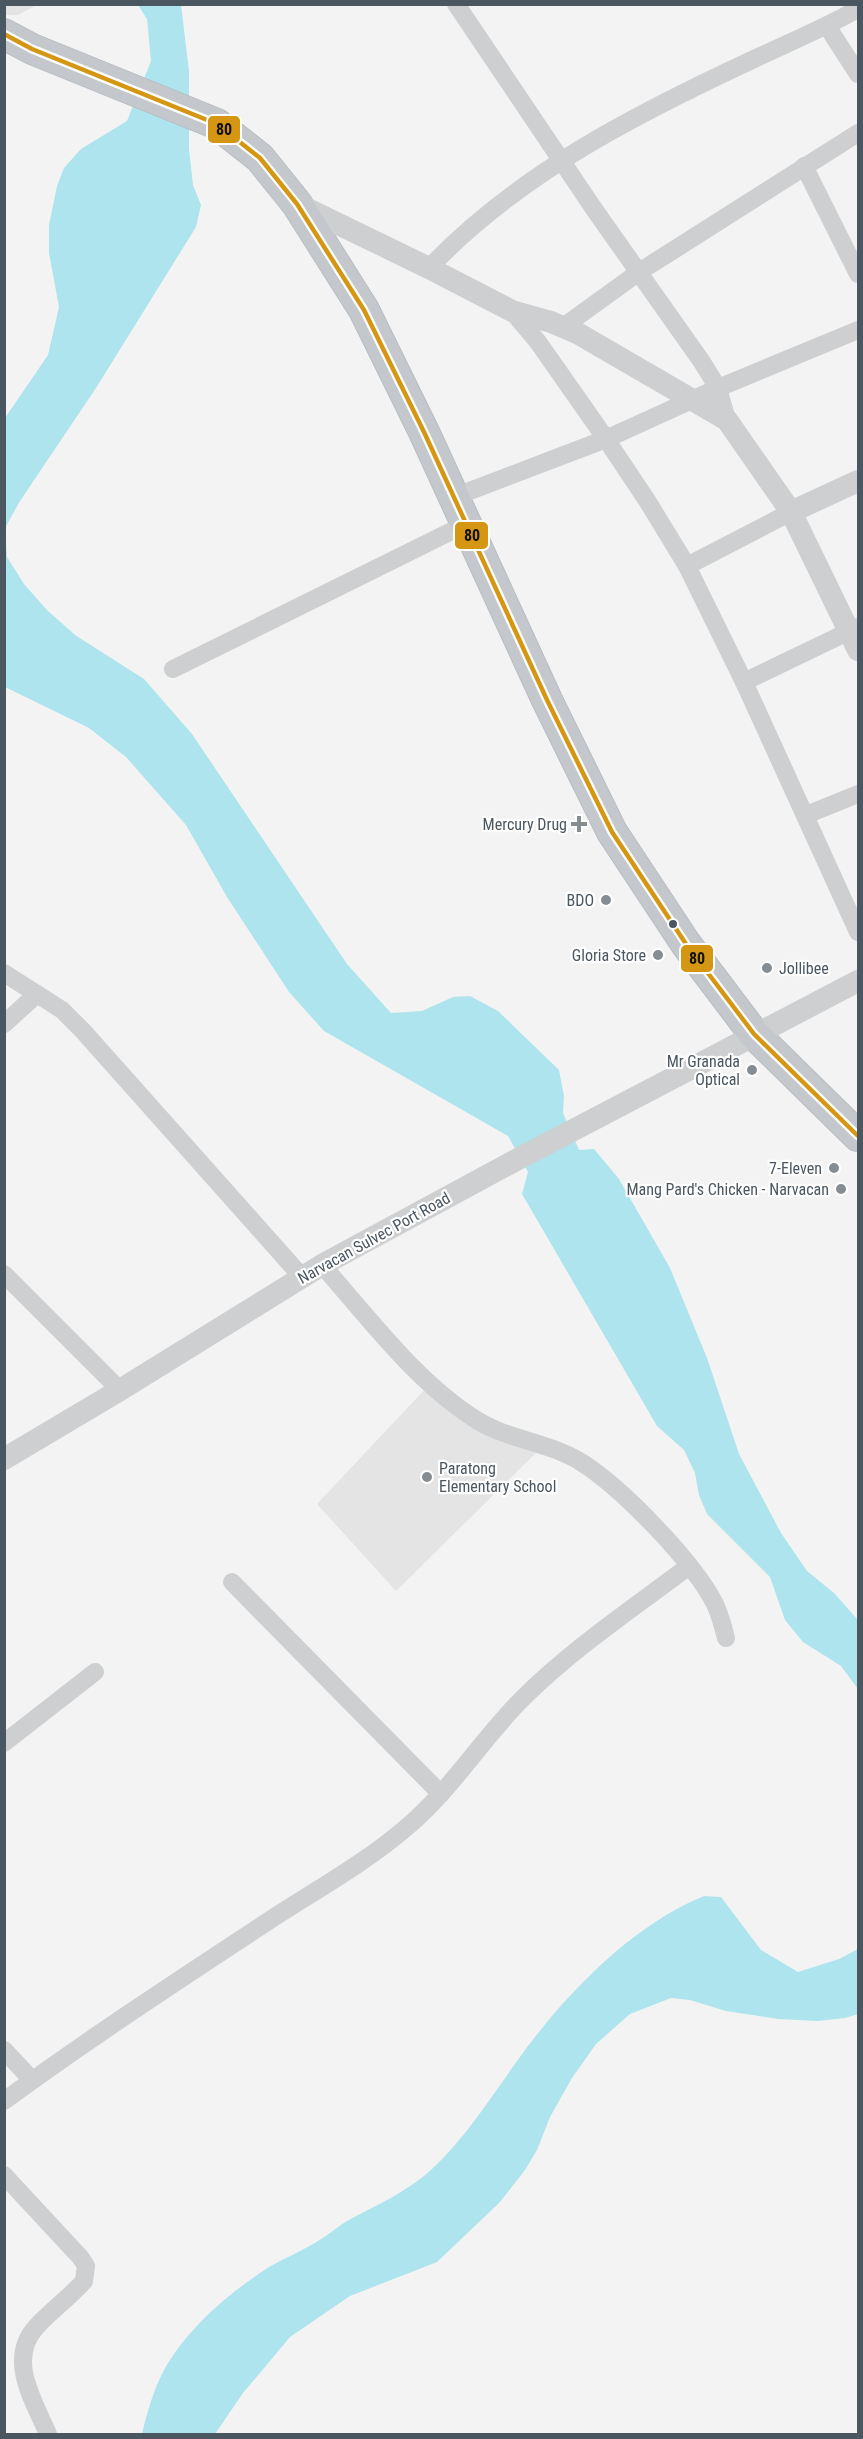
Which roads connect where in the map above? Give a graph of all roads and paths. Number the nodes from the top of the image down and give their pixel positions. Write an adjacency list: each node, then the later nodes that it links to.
1 (456, 4): 7 (street)
2 (858, 9): 3 (street)
3 (827, 26): 5 (street); 7 (street)
4 (4, 34): 9 (highway)
5 (858, 74)
6 (858, 133): 8 (street)
7 (563, 160): 10 (street); 11 (street)
8 (804, 166): 11 (street); 12 (street)
9 (297, 204): 10 (street); 21 (highway)
10 (429, 268): 13 (street)
11 (639, 272): 14 (street); 16 (street)
12 (858, 274)
13 (512, 311): 14 (street); 19 (street)
14 (563, 327): 17 (street)
15 (858, 330): 16 (street)
16 (718, 388): 17 (street); 18 (street)
17 (691, 400): 18 (street); 19 (street)
18 (727, 420): 22 (street)
19 (606, 439): 21 (street); 24 (street)
20 (858, 481): 22 (street)
21 (454, 497): 23 (highway)
22 (791, 512): 24 (street); 25 (street)
23 (466, 524): 26 (street); 35 (highway)
24 (687, 566): 27 (street)
25 (856, 636): 27 (street)
26 (173, 669)
27 (744, 682): 29 (street)
28 (858, 794): 29 (street)
29 (806, 815): 30 (street)
30 (858, 932)
31 (4, 973): 33 (street)
32 (858, 981): 35 (street, Narvacan Sulvec Port Road)
33 (38, 994): 34 (street); 39 (street)
34 (4, 1024)
35 (754, 1034): 36 (highway); 37 (street, Narvacan Sulvec Port Road)
36 (858, 1136)
37 (322, 1265): 39 (street, Narvacan Sulvec Port Road); 42 (street)
38 (4, 1274): 40 (street)
39 (302, 1277): 40 (street, Narvacan Sulvec Port Road)
40 (120, 1390): 41 (street, Narvacan Sulvec Port Road)
41 (4, 1459)
42 (689, 1566): 44 (street); 47 (street)
43 (232, 1582): 47 (street)
44 (726, 1638)
45 (95, 1672): 46 (street)
46 (4, 1743)
47 (441, 1794): 49 (street)
48 (4, 2050): 49 (street)
49 (32, 2080): 50 (street)
50 (4, 2101)
51 (4, 2175): 52 (street)
52 (48, 2434)

